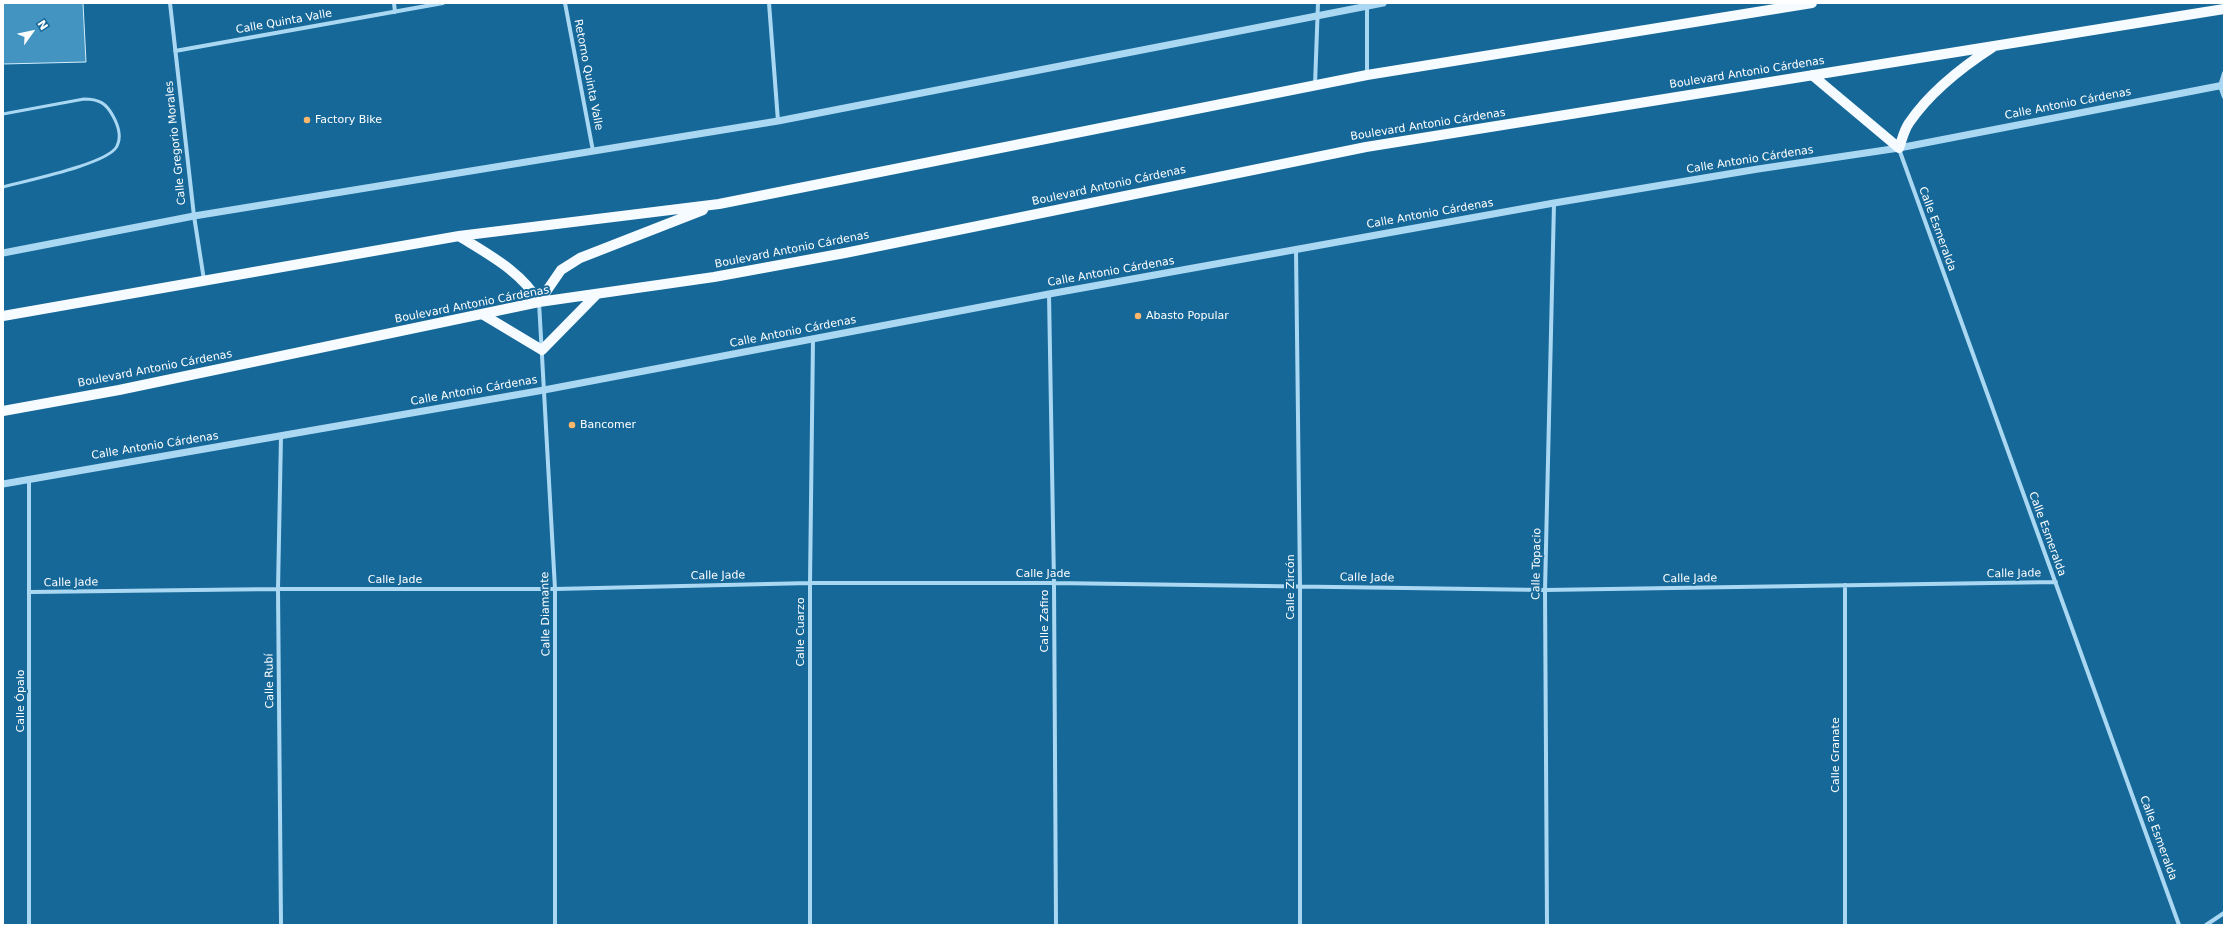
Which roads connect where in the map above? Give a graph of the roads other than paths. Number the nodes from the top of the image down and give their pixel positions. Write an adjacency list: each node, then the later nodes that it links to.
1 (170, 3): 14 (street, Calle Gregorio Morales)
2 (394, 3): 11 (street)
3 (443, 3): 11 (street, Calle Quinta Valle)
4 (565, 3): 24 (street, Retorno Quinta Valle)
5 (769, 3): 22 (street)
6 (1318, 3): 12 (street)
7 (1383, 3): 9 (street)
8 (1812, 3): 16 (main road)
9 (1366, 5): 12 (street); 16 (street)
10 (2224, 8): 13 (main road, Boulevard Antonio Cárdenas)
11 (395, 12): 14 (street, Calle Quinta Valle)
12 (1318, 16): 18 (street); 22 (street)
13 (1996, 45): 17 (main road, Boulevard Antonio Cárdenas); 23 (main road)
14 (175, 51): 28 (street, Calle Gregorio Morales)
15 (2224, 73): 19 (street)
16 (1367, 75): 18 (main road)
17 (1812, 75): 23 (main road); 33 (main road, Boulevard Antonio Cárdenas)
18 (1315, 86): 27 (main road)
19 (2222, 86): 20 (street); 23 (street, Calle Antonio Cárdenas)
20 (2224, 97)
21 (3, 114): 25 (lane)
22 (778, 121): 24 (street)
23 (1899, 148): 26 (street, Calle Antonio Cárdenas); 45 (street, Calle Esmeralda)
24 (593, 151): 28 (street)
25 (3, 187)
26 (1554, 203): 30 (street, Calle Antonio Cárdenas); 52 (street, Calle Topacio)
27 (719, 204): 29 (main road); 35 (main road)
28 (194, 216): 31 (street); 32 (street, Calle Gregorio Morales)
29 (459, 236): 32 (main road); 35 (main road)
30 (1296, 250): 34 (street, Calle Antonio Cárdenas); 49 (street, Calle Zircón)
31 (3, 253)
32 (204, 280): 37 (main road)
33 (597, 294): 35 (main road, Boulevard Antonio Cárdenas); 39 (main road)
34 (1049, 294): 38 (street, Calle Antonio Cárdenas); 47 (street, Calle Zafiro)
35 (539, 302): 36 (main road, Boulevard Antonio Cárdenas); 39 (street, Calle Diamante)
36 (482, 314): 39 (main road); 41 (main road, Boulevard Antonio Cárdenas)
37 (3, 316)
38 (813, 339): 40 (street, Calle Antonio Cárdenas); 46 (street, Calle Cuarzo)
39 (542, 350): 40 (street, Calle Diamante)
40 (544, 390): 42 (street, Calle Antonio Cárdenas); 51 (street, Calle Diamante)
41 (3, 411)
42 (281, 436): 43 (street, Calle Antonio Cárdenas); 50 (street, Calle Rubí)
43 (30, 478): 44 (street, Calle Antonio Cárdenas); 53 (street, Calle Ópalo)
44 (3, 484)
45 (2056, 582): 48 (street, Calle Jade); 63 (street, Calle Esmeralda)
46 (810, 583): 47 (street, Calle Jade); 51 (street, Calle Jade); 58 (street, Calle Cuarzo)
47 (1054, 583): 49 (street, Calle Jade); 59 (street, Calle Zafiro)
48 (1845, 585): 52 (street, Calle Jade); 62 (street, Calle Granate)
49 (1300, 586): 52 (street, Calle Jade); 60 (street, Calle Zircón)
50 (278, 589): 51 (street, Calle Jade); 53 (street, Calle Jade); 56 (street, Calle Rubí)
51 (556, 589): 57 (street, Calle Diamante)
52 (1545, 590): 61 (street, Calle Topacio)
53 (30, 592): 55 (street, Calle Ópalo)
54 (2224, 913): 64 (street)
55 (29, 925)
56 (281, 925)
57 (555, 925)
58 (810, 925)
59 (1056, 925)
60 (1300, 925)
61 (1547, 925)
62 (1844, 925)
63 (2179, 925)
64 (2206, 925)

